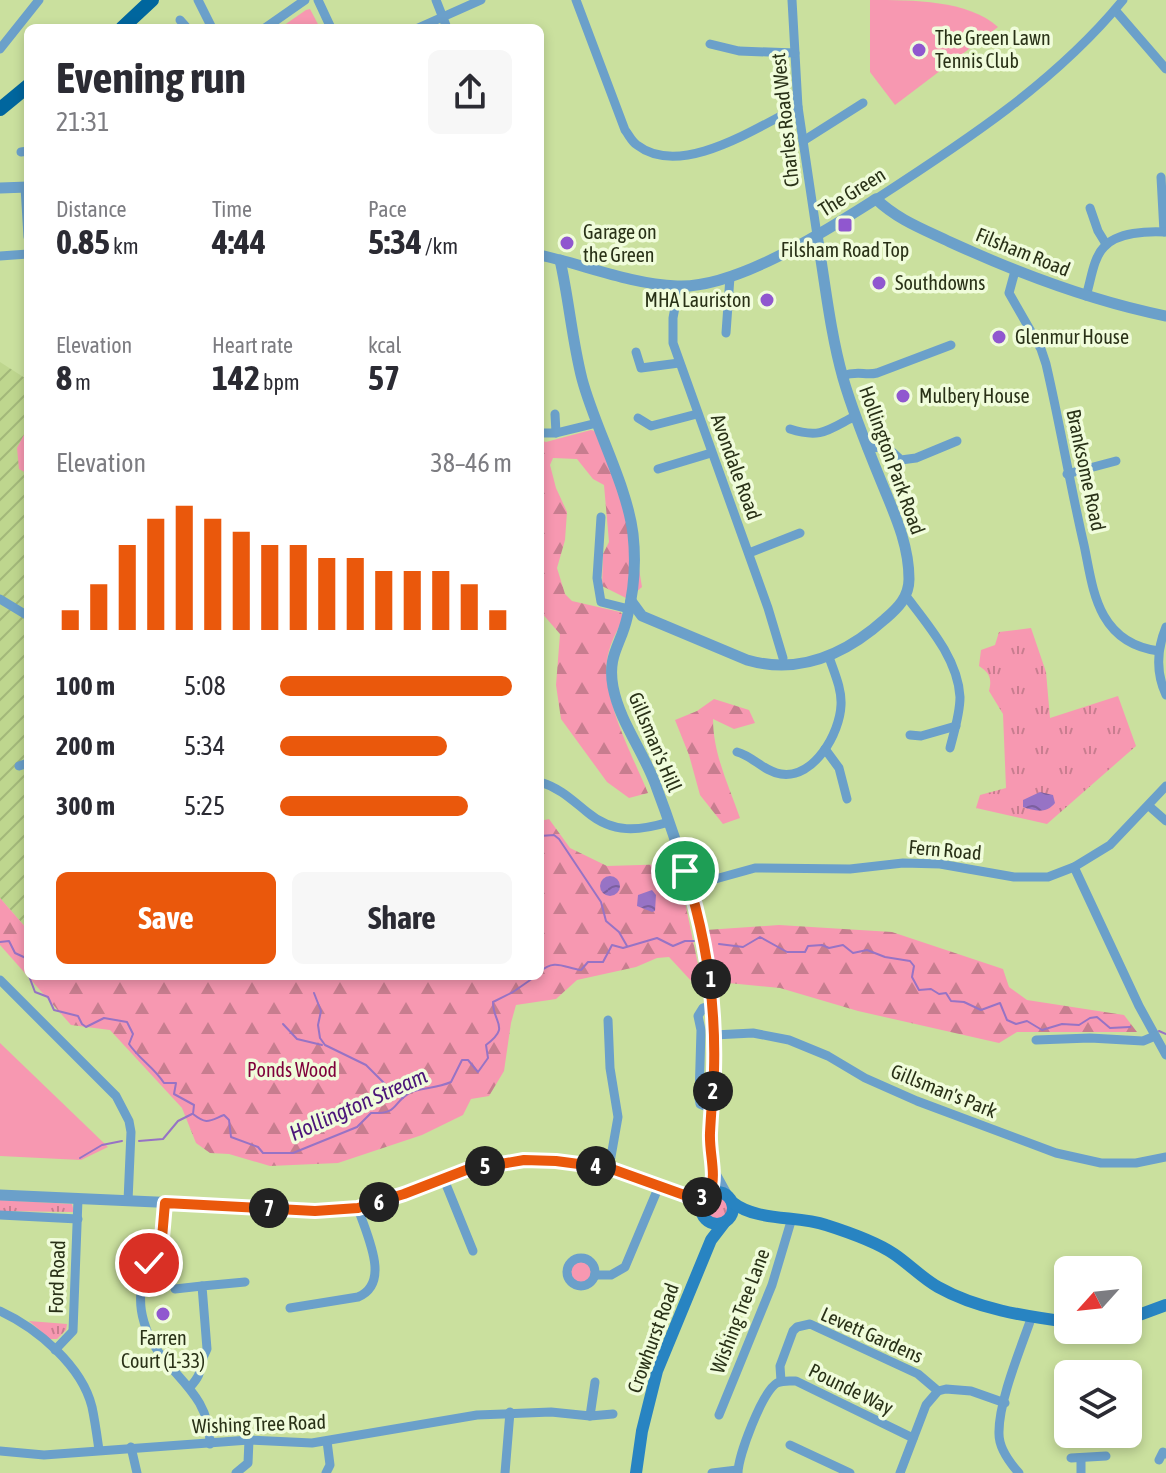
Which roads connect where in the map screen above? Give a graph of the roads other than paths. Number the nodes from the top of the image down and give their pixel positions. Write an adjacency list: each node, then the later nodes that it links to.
1 (39, 0): 19 (street)
2 (152, 0): 12 (highway)
3 (198, 0): 13 (street)
4 (305, 0): 14 (street)
5 (318, 0): 15 (street)
6 (436, 0): 11 (street)
7 (481, 0): 11 (street)
8 (576, 0): 24 (street)
9 (792, 0): 20 (street, Charles Road West)
10 (1117, 4): 21 (street); 30 (street, The Green)
11 (443, 17): 16 (street); 17 (street)
12 (126, 24)
13 (209, 24)
14 (271, 24)
15 (329, 24)
16 (427, 24)
17 (446, 24)
18 (710, 44): 20 (street)
19 (0, 49)
20 (795, 53): 24 (street, Charles Road West)
21 (1166, 69)
22 (24, 89): 25 (highway)
23 (863, 103): 26 (street)
24 (798, 107): 26 (street, Charles Road West)
25 (0, 109)
26 (803, 141): 33 (street, Charles Road West)
27 (1161, 177): 32 (street)
28 (24, 187): 29 (street)
29 (0, 188)
30 (876, 199): 33 (street, The Green); 39 (street, Filsham Road)
31 (1090, 208): 34 (street)
32 (1165, 232): 34 (street)
33 (817, 235): 40 (street, The Green); 48 (street, Hollington Park Road)
34 (1106, 244): 42 (street)
35 (24, 254): 37 (street)
36 (544, 254): 38 (street, The Green)
37 (0, 256)
38 (560, 260): 41 (street, The Green); 53 (street, Gillsman's Hill)
39 (1015, 271): 42 (street, Filsham Road); 62 (street, Branksome Road)
40 (730, 277): 41 (street, The Green); 44 (street)
41 (679, 286): 47 (street, Avondale Road)
42 (1086, 296): 43 (street, Filsham Road)
43 (1166, 316)
44 (726, 333)
45 (951, 345): 48 (street)
46 (636, 352): 47 (street)
47 (679, 363): 50 (street, Avondale Road)
48 (842, 376): 51 (street, Hollington Park Road)
49 (555, 414): 56 (street)
50 (697, 414): 52 (street); 59 (street, Avondale Road)
51 (855, 416): 54 (street); 58 (street, Hollington Park Road)
52 (638, 418)
53 (597, 423): 56 (street); 68 (street, Gillsman's Hill)
54 (790, 429)
55 (544, 433): 56 (street)
56 (556, 433)
57 (957, 441): 58 (street)
58 (867, 448): 66 (street, Hollington Park Road)
59 (711, 453): 61 (street); 65 (street, Avondale Road)
60 (1117, 461): 62 (street)
61 (658, 469)
62 (1067, 474): 73 (street, Branksome Road)
63 (601, 517): 68 (street)
64 (794, 538): 65 (street)
65 (749, 553): 75 (street, Avondale Road)
66 (906, 596): 74 (street); 77 (street)
67 (0, 599): 69 (street)
68 (630, 605): 70 (street); 71 (street, Gillsman's Hill)
69 (24, 614)
70 (642, 616): 71 (street); 74 (street)
71 (627, 622): 87 (street, Gillsman's Hill)
72 (1166, 627): 73 (street)
73 (1159, 651): 76 (street)
74 (829, 657): 80 (street)
75 (783, 658)
76 (1166, 695)
77 (956, 726): 78 (street); 79 (street)
78 (914, 738)
79 (950, 748)
80 (825, 749): 81 (street); 84 (street)
81 (737, 752)
82 (544, 783): 87 (street)
83 (1166, 786): 85 (street, Fern Road)
84 (847, 799)
85 (1149, 806): 86 (street); 88 (street, Fern Road)
86 (1166, 821)
87 (669, 822): 89 (street, Gillsman's Hill)
88 (1074, 867): 89 (street, Fern Road); 94 (street)
89 (690, 886): 91 (street, Gillsman's Hill)
90 (0, 980): 108 (street)
91 (713, 1006): 93 (street, Gillsman's Hill); 97 (street, Gillsman's Hill)
92 (608, 1020): 99 (street)
93 (714, 1035): 97 (street, Gillsman's Hill); 98 (street, Gillsman's Park)
94 (1155, 1036): 95 (street); 96 (street)
95 (1036, 1040)
96 (1166, 1055)
97 (712, 1109): 100 (street, Gillsman's Hill)
98 (1166, 1157)
99 (609, 1168): 101 (street); 102 (street)
100 (714, 1174): 104 (street, Gillsman's Hill); 106 (street)
101 (443, 1177): 110 (street); 118 (street)
102 (659, 1186): 105 (street); 119 (street)
103 (0, 1195): 107 (street)
104 (708, 1195): 105 (street); 106 (main road); 113 (main road)
105 (687, 1196): 113 (street)
106 (729, 1198): 111 (main road); 116 (main road)
107 (78, 1199): 108 (street); 115 (street, Ford Road)
108 (123, 1201): 109 (street)
109 (165, 1203): 110 (street); 132 (street)
110 (358, 1208): 124 (street)
111 (751, 1213): 114 (main road); 116 (main road)
112 (0, 1215): 115 (street)
113 (704, 1216): 116 (main road); 117 (main road)
114 (792, 1218): 127 (main road); 137 (street, Wishing Tree Lane)
115 (78, 1219): 129 (street, Ford Road)
116 (727, 1220): 117 (main road, Crowhurst Road)
117 (711, 1240): 154 (main road, Crowhurst Road)
118 (473, 1251)
119 (595, 1275)
120 (245, 1282): 121 (street)
121 (202, 1286): 122 (street); 132 (street)
122 (175, 1289)
123 (1166, 1305): 126 (main road)
124 (290, 1308)
125 (0, 1311): 129 (street)
126 (1142, 1314)
127 (1032, 1316): 128 (main road); 134 (street)
128 (1054, 1320)
129 (55, 1350): 145 (street)
130 (781, 1381): 133 (street, Levett Gardens); 139 (street, Pounde Way); 148 (street, Pounde Way)
131 (595, 1382): 138 (street)
132 (190, 1387): 142 (street)
133 (938, 1391): 134 (street); 139 (street)
134 (1005, 1403): 158 (street)
135 (510, 1412): 138 (street, Wishing Tree Road); 141 (street, Wishing Tree Road); 153 (street)
136 (613, 1414): 138 (street, Wishing Tree Road)
137 (719, 1415)
138 (590, 1416)
139 (913, 1438): 157 (street)
140 (249, 1440): 141 (street, Wishing Tree Road); 142 (street, Wishing Tree Road); 151 (street)
141 (327, 1441): 152 (street)
142 (210, 1444): 144 (street, Wishing Tree Road)
143 (790, 1445): 149 (street)
144 (131, 1447): 145 (street, Wishing Tree Road); 150 (street)
145 (99, 1450): 146 (street, Wishing Tree Road)
146 (0, 1451)
147 (1106, 1456): 159 (street)
148 (738, 1471): 155 (street)
149 (839, 1471): 156 (street)
150 (137, 1473)
151 (236, 1473)
152 (326, 1473)
153 (505, 1473)
154 (636, 1473)
155 (712, 1473)
156 (850, 1473)
157 (900, 1473)
158 (1019, 1473)
159 (1081, 1473)

